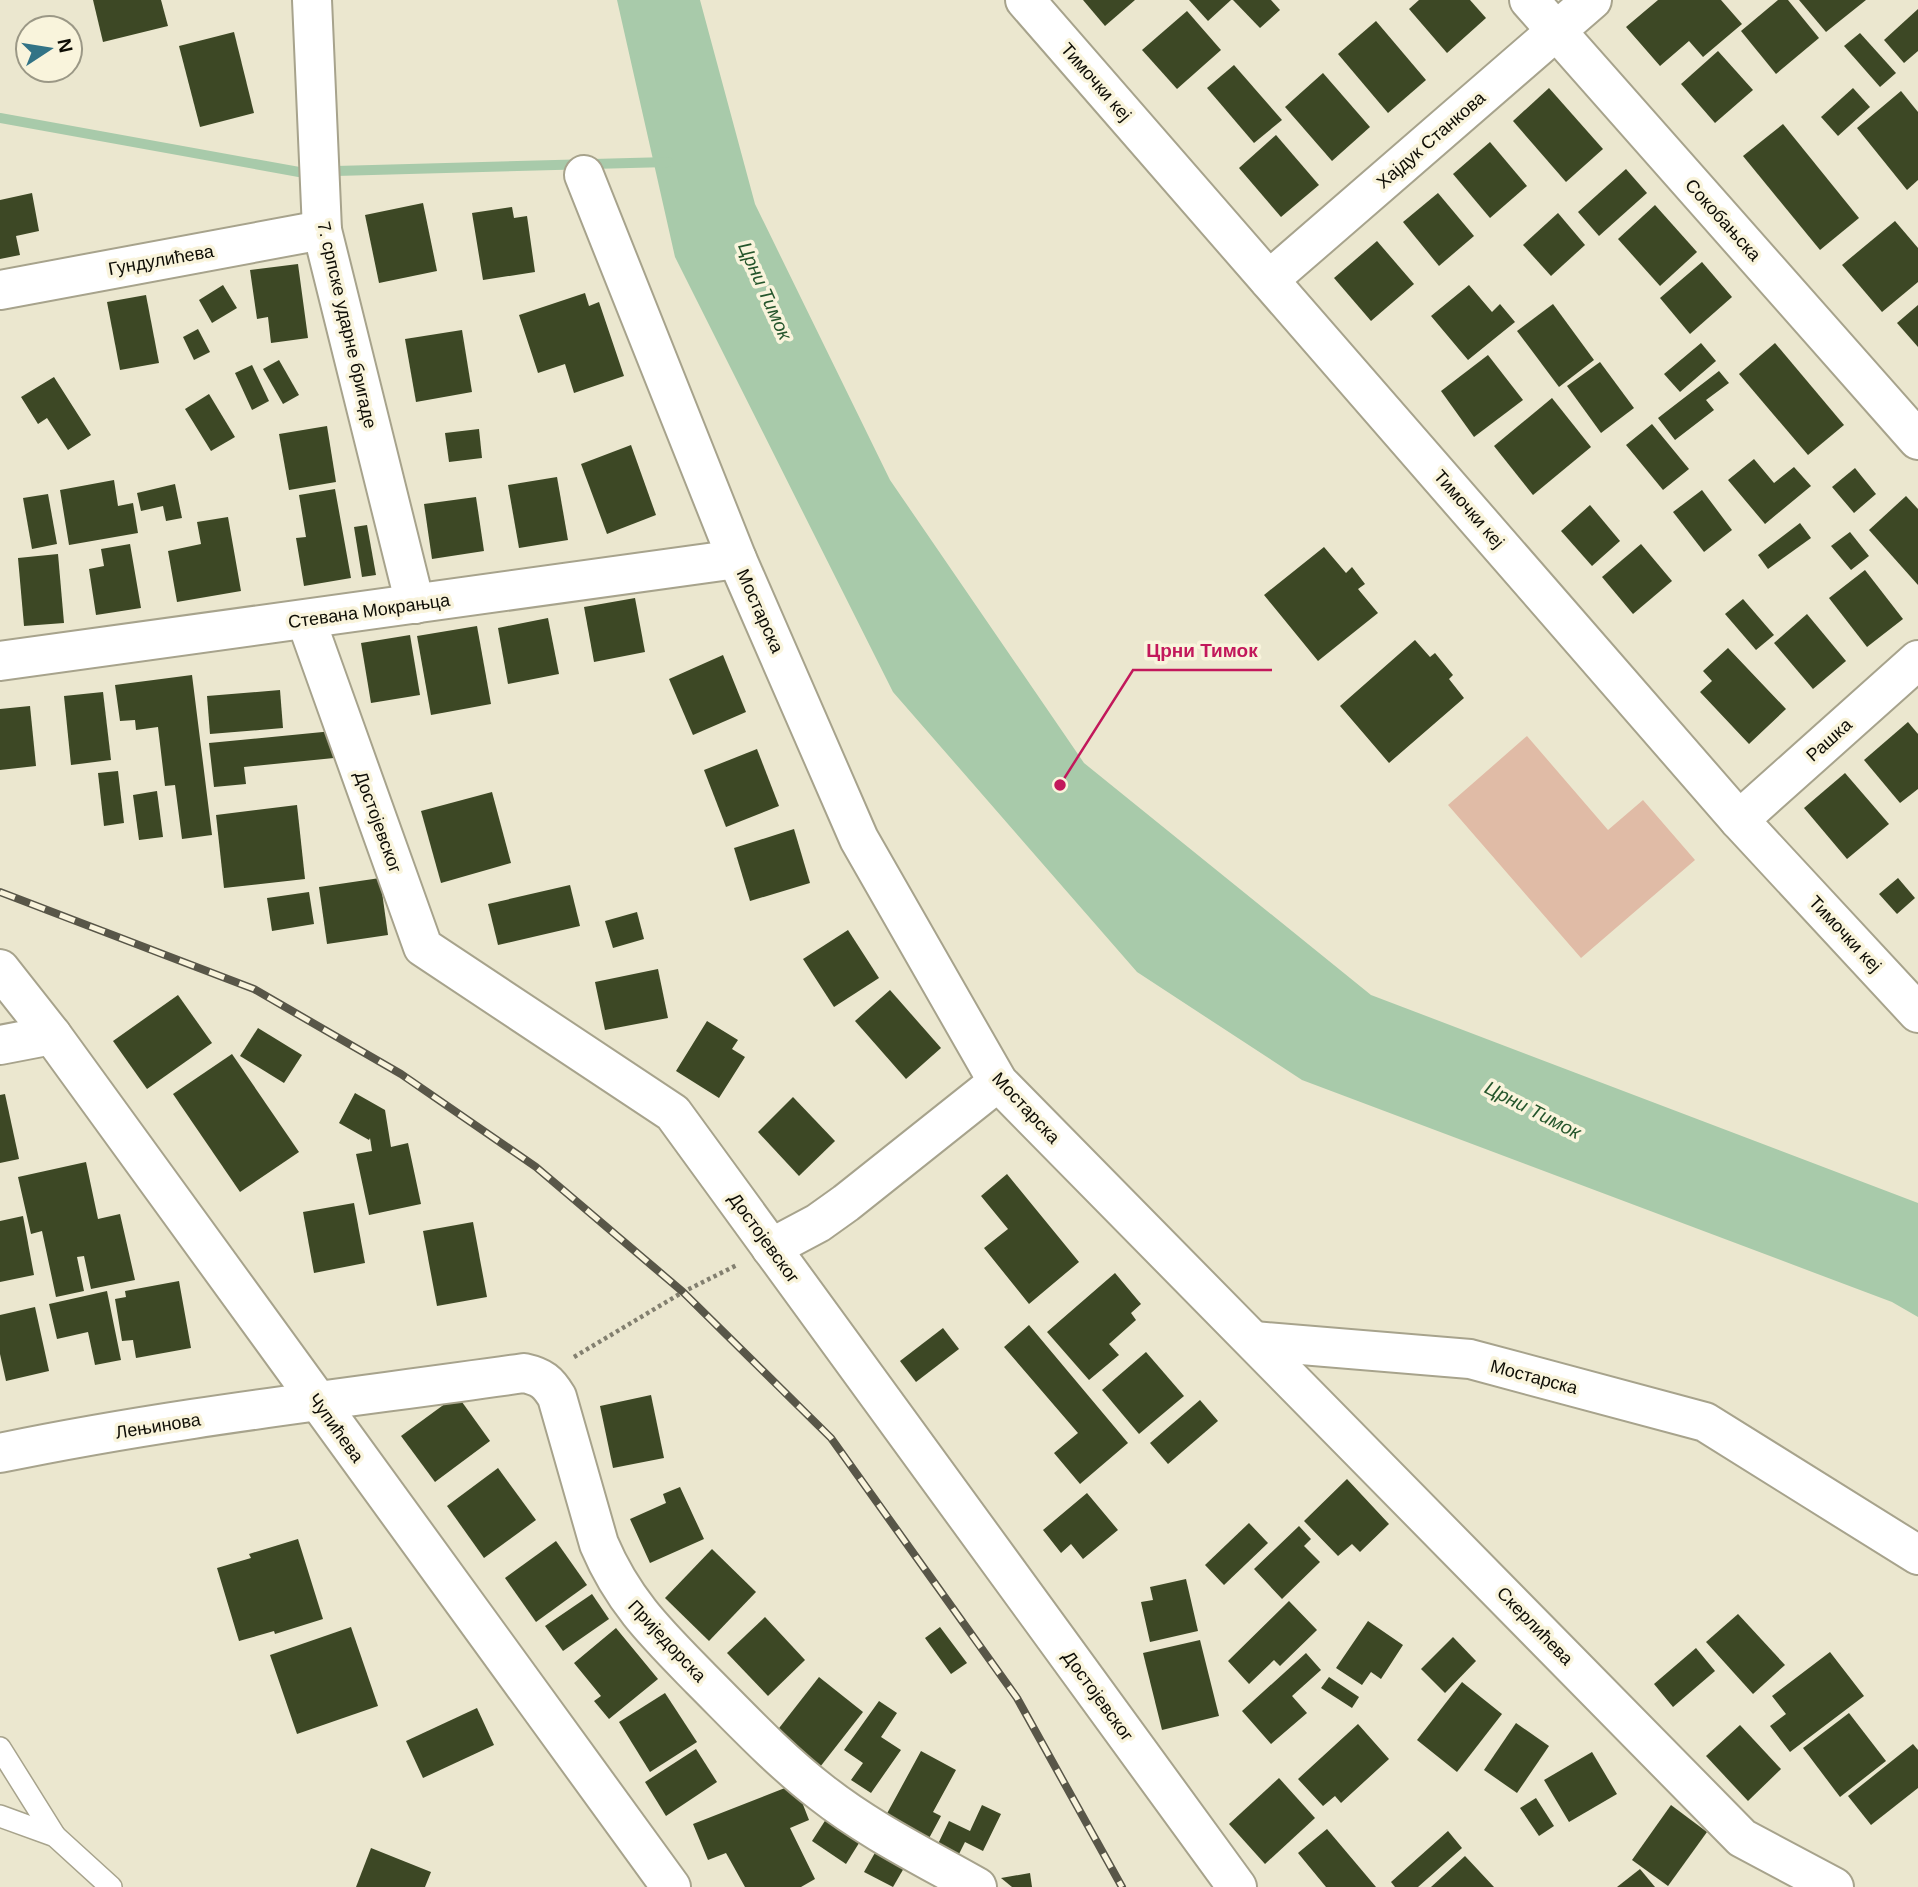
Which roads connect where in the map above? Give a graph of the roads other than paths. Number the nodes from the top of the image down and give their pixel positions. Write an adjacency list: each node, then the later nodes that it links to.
1 (312, 0): 7 (street, 7. српске ударне бригаде)
2 (1025, 0): 8 (street, Тимочки кеј)
3 (1528, 0): 5 (street, Сокобањска)
4 (1592, 0): 5 (street, Хајдук Станкова)
5 (1557, 32): 8 (street, Хајдук Станкова); 10 (street, Сокобањска)
6 (584, 175): 11 (street, Мостарска)
7 (322, 230): 9 (street, Гундулићева); 12 (street, 7. српске ударне бригаде)
8 (1269, 280): 16 (street, Тимочки кеј)
9 (0, 290)
10 (1918, 440)
11 (737, 559): 12 (street, Стевана Мокрањца); 21 (street, Мостарска)
12 (415, 604): 13 (street, Стевана Мокрањца)
13 (306, 620): 15 (street, Стевана Мокрањца); 22 (street, Достојевског)
14 (1918, 660): 16 (street, Рашка)
15 (0, 661)
16 (1739, 820): 18 (street, Тимочки кеј)
17 (0, 969): 19 (street, Чупићева)
18 (1918, 1013)
19 (52, 1035): 20 (street); 24 (street, Чупићева)
20 (0, 1045)
21 (998, 1082): 22 (street); 23 (street, Мостарска)
22 (771, 1248): 33 (street, Достојевског)
23 (1254, 1341): 26 (street, Мостарска); 34 (street, Скерлићева)
24 (317, 1402): 25 (street, Лењинова); 31 (street, Чупићева); 32 (street, Приједорска)
25 (0, 1453)
26 (1918, 1555)
27 (0, 1748): 29 (lane)
28 (0, 1816): 29 (lane)
29 (55, 1836): 30 (lane)
30 (111, 1887)
31 (671, 1887)
32 (977, 1887)
33 (1237, 1887)
34 (1834, 1887)

